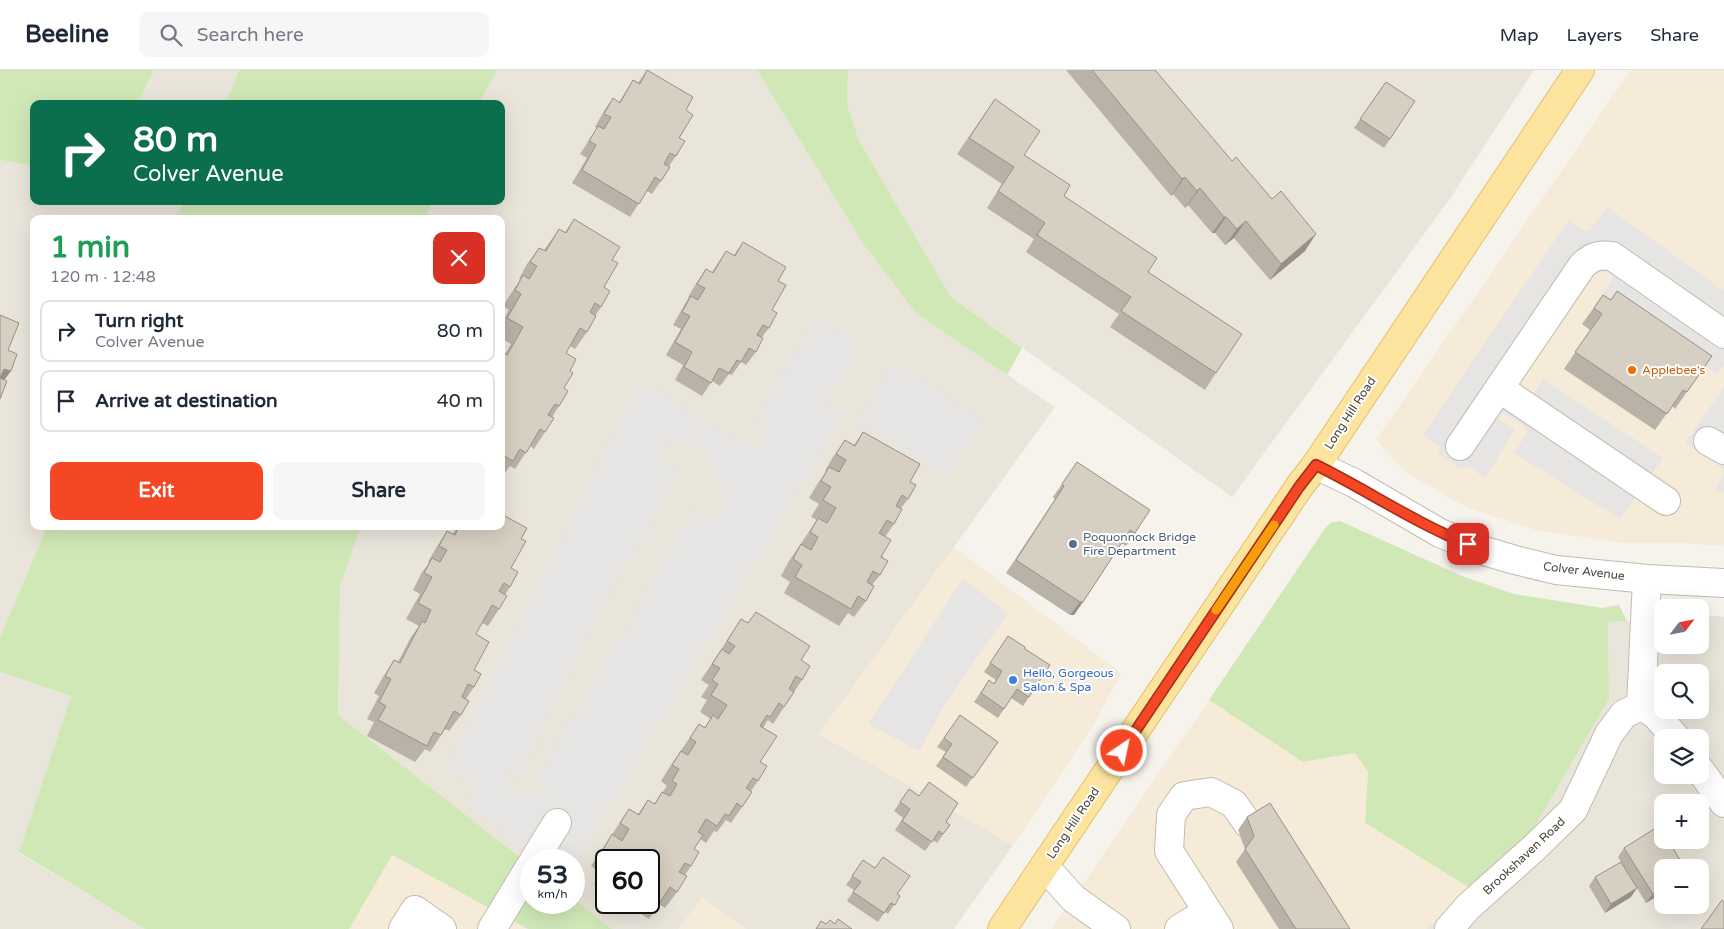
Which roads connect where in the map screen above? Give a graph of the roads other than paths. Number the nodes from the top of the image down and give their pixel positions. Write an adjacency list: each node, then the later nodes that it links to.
1 (1580, 70): 5 (main road, Long Hill Road)
2 (1724, 334): 3 (street)
3 (1499, 388): 4 (street); 6 (street)
4 (1460, 446)
5 (1316, 465): 7 (street, Colver Avenue); 16 (main road, Long Hill Road)
6 (1666, 501)
7 (1647, 579): 8 (street, Colver Avenue); 9 (street)
8 (1724, 583)
9 (1641, 706): 10 (street); 25 (street, Brookshaven Road)
10 (1668, 729)
11 (1709, 782): 12 (street)
12 (1724, 803)
13 (557, 823): 15 (street)
14 (1248, 824): 18 (street)
15 (541, 849)
16 (1044, 866): 22 (main road, Long Hill Road); 23 (street)
17 (520, 883): 21 (street)
18 (1213, 920): 24 (street)
19 (403, 929): 20 (street)
20 (442, 929)
21 (492, 929)
22 (1002, 929)
23 (1116, 929)
24 (1179, 929)
25 (1449, 929)

